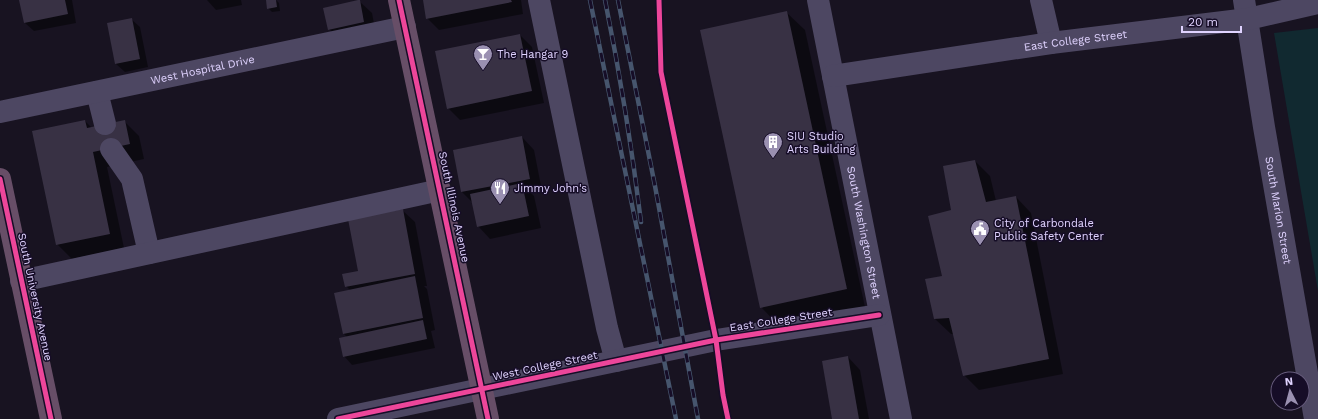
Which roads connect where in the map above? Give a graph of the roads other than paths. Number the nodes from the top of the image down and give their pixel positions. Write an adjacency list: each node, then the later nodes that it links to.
1 (399, 0): 7 (highway, South Illinois Avenue)
2 (539, 0): 20 (street)
3 (818, 0): 9 (street, South Washington Street)
4 (1041, 0): 8 (street)
5 (1318, 3): 6 (street, East College Street)
6 (1246, 9): 8 (street, East College Street); 26 (street, South Marion Street)
7 (405, 27): 10 (street, West Hospital Drive); 15 (highway, South Illinois Avenue)
8 (1051, 43): 9 (street, East College Street)
9 (833, 76): 18 (street, South Washington Street)
10 (98, 92): 11 (street, West Hospital Drive); 12 (street)
11 (0, 112)
12 (105, 124)
13 (111, 149): 16 (street)
14 (0, 179): 17 (highway, South University Avenue)
15 (440, 190): 16 (street); 21 (highway, South Illinois Avenue)
16 (149, 253): 17 (street)
17 (22, 281): 22 (highway, South University Avenue)
18 (879, 315): 19 (street, East College Street); 25 (street, South Washington Street)
19 (685, 347): 20 (street, West College Street)
20 (616, 361): 21 (street, West College Street)
21 (482, 389): 23 (street, West College Street); 24 (highway, South Illinois Avenue)
22 (51, 419)
23 (338, 419)
24 (488, 419)
25 (901, 419)
26 (1315, 419)

